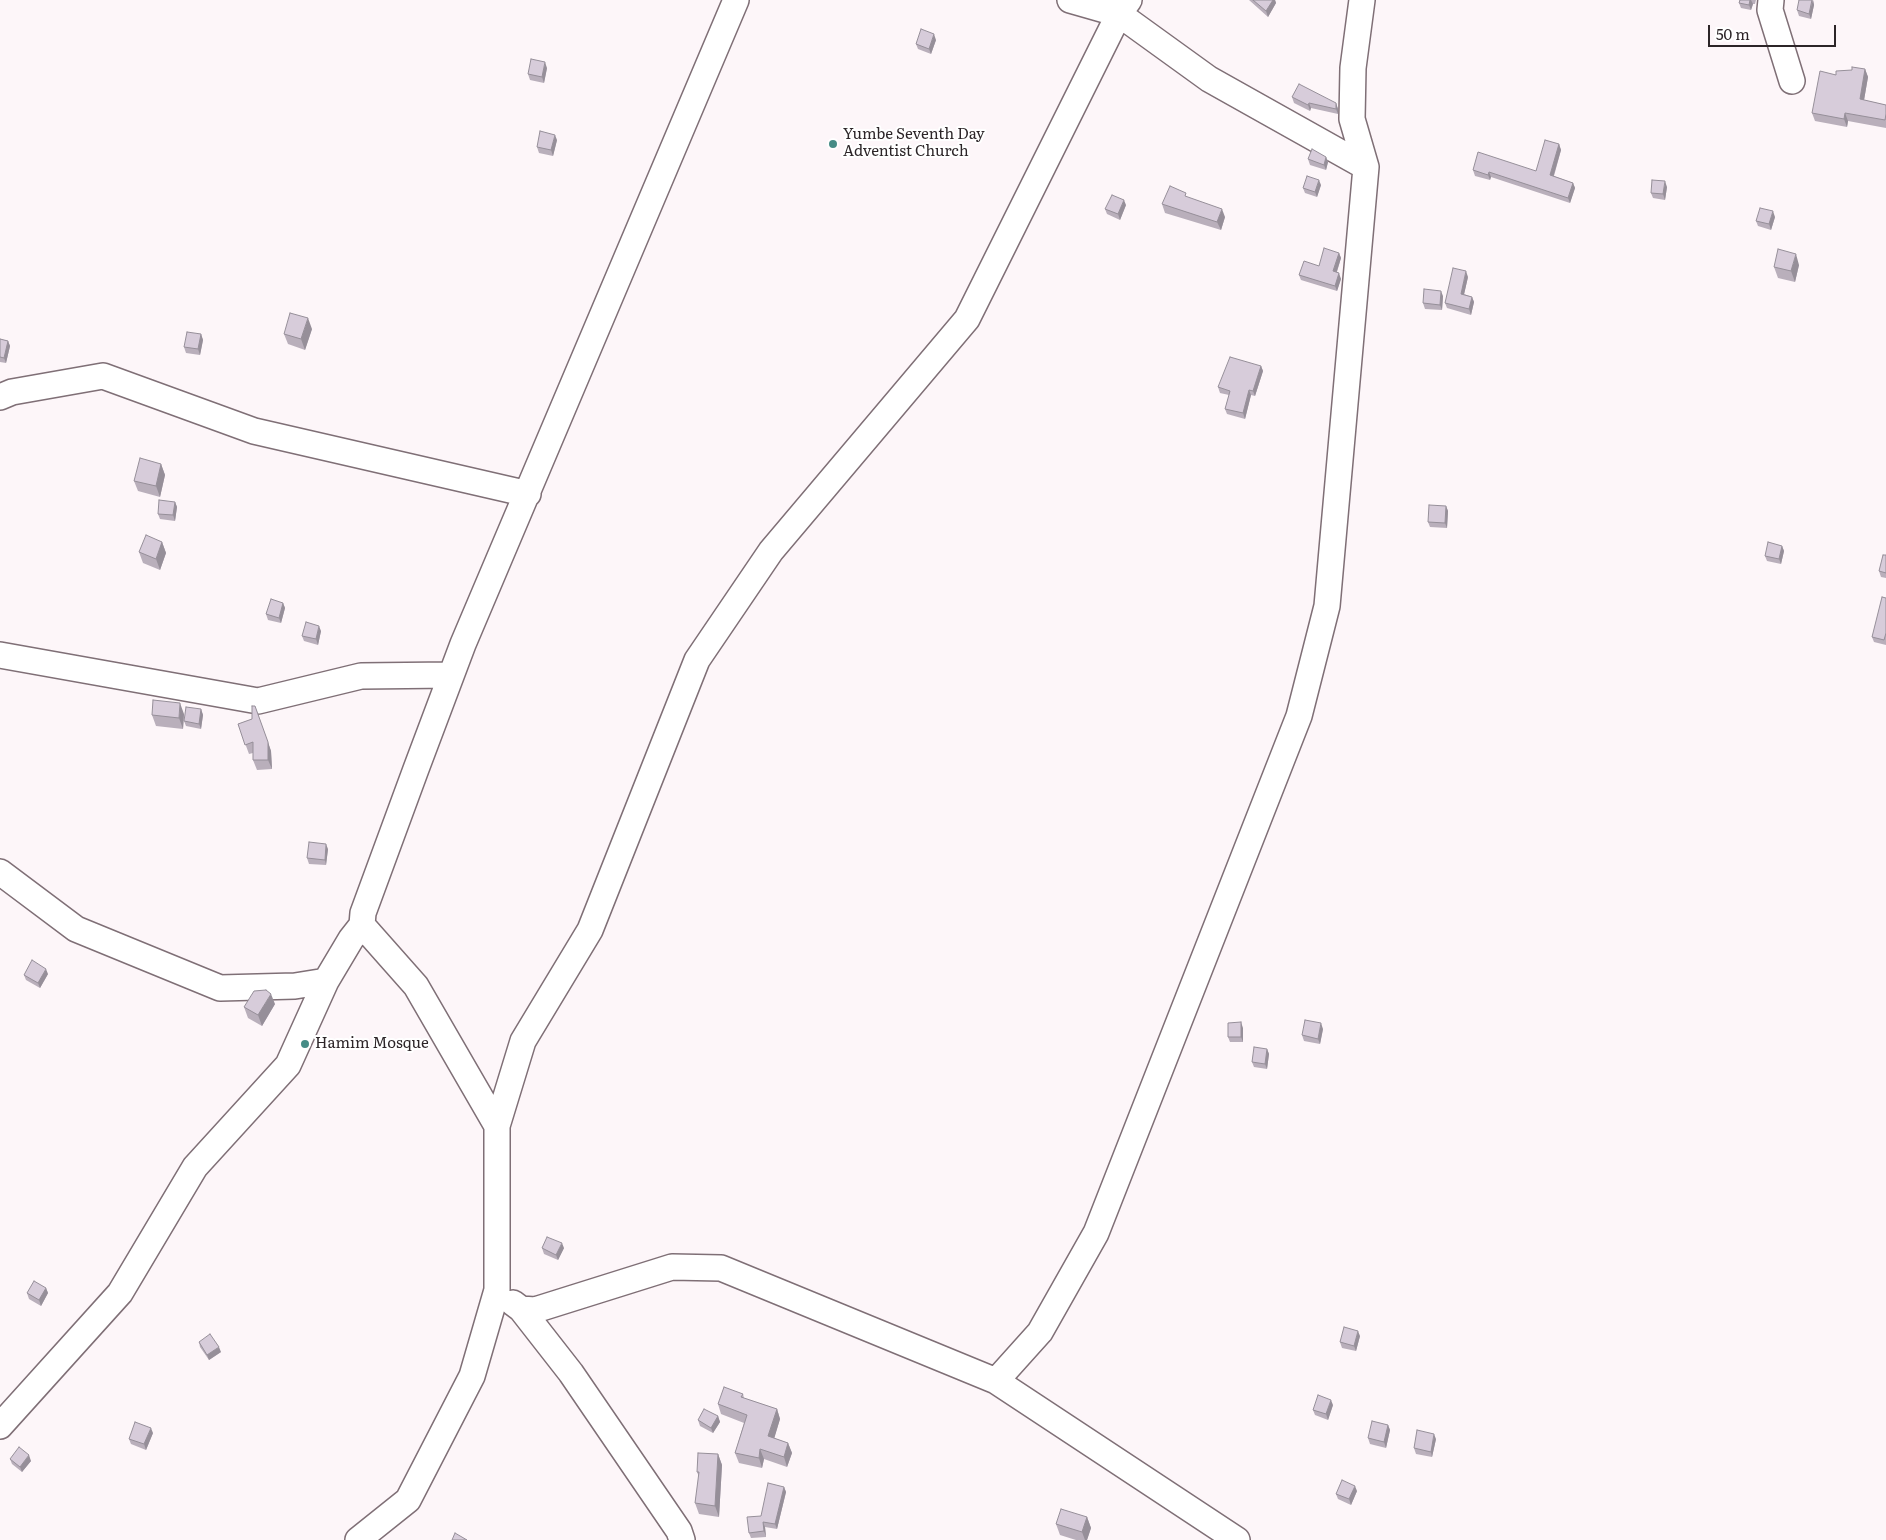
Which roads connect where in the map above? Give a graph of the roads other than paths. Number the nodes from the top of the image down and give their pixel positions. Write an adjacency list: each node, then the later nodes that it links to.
1 (736, 0): 9 (street)
2 (1070, 0): 5 (street)
3 (1362, 0): 7 (street)
4 (1771, 0): 6 (street)
5 (1124, 7): 7 (street); 15 (street)
6 (1792, 82)
7 (1366, 167): 18 (street)
8 (0, 398): 9 (street)
9 (528, 494): 11 (street)
10 (0, 655): 11 (street)
11 (452, 675): 13 (street)
12 (0, 872): 14 (street)
13 (362, 925): 14 (street); 15 (street)
14 (326, 981): 19 (street)
15 (497, 1126): 16 (street)
16 (497, 1290): 17 (street); 20 (street)
17 (521, 1309): 18 (street); 21 (street)
18 (996, 1381): 22 (street)
19 (0, 1426)
20 (358, 1540)
21 (682, 1540)
22 (1237, 1540)

